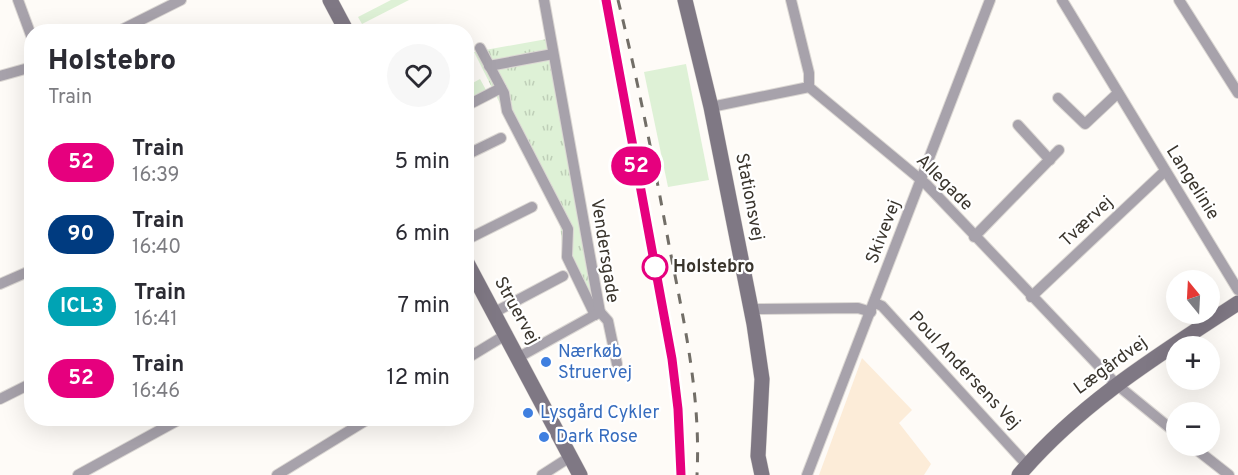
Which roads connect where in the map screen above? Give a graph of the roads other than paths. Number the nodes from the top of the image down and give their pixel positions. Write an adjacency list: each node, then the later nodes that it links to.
1 (18, 0): 11 (street)
2 (182, 0): 10 (street)
3 (330, 0): 13 (street)
4 (544, 0): 15 (street, Vendersgade)
5 (685, 0): 25 (street, Stationsvej)
6 (791, 0): 19 (street)
7 (990, 0): 32 (street, Skivevej)
8 (1062, 0): 21 (street, Langelinie)
9 (1179, 0): 22 (street)
10 (158, 5): 12 (street)
11 (27, 24)
12 (129, 24)
13 (343, 24)
14 (480, 48): 16 (street)
15 (553, 54): 16 (street); 46 (street, Vendersgade)
16 (489, 66): 20 (street)
17 (24, 69): 18 (street)
18 (0, 76)
19 (809, 87): 25 (street); 32 (street, Allegade)
20 (501, 88): 24 (street); 46 (street)
21 (1118, 93): 23 (street); 31 (street, Langelinie)
22 (1238, 93)
23 (1058, 98)
24 (474, 102)
25 (711, 108): 44 (street, Stationsvej)
26 (1018, 125): 30 (street)
27 (501, 138): 29 (street)
28 (1059, 150): 30 (street)
29 (474, 151)
30 (1050, 160): 35 (street)
31 (1165, 171): 40 (street, Langelinie); 41 (street, Tværvej)
32 (921, 180): 35 (street, Allegade); 43 (street, Skivevej)
33 (532, 207): 34 (street)
34 (474, 236)
35 (974, 237): 41 (street, Allegade)
36 (24, 274): 39 (street)
37 (474, 276): 45 (street, Struervej)
38 (563, 276): 45 (street)
39 (0, 284)
40 (1238, 290)
41 (1031, 297): 51 (street, Allegade)
42 (1238, 303): 51 (street, Lægårdvej)
43 (873, 307): 44 (street); 59 (street, Poul Andersens Vej); 65 (street, Skivevej)
44 (751, 309): 64 (street, Stationsvej)
45 (495, 312): 47 (street, Struervej)
46 (598, 314): 49 (street, Vendersgade); 50 (street)
47 (507, 334): 48 (street); 49 (street, Struervej)
48 (474, 354)
49 (519, 357): 58 (street, Struervej)
50 (617, 364)
51 (1116, 384): 54 (street, Allegade); 59 (street, Lægårdvej)
52 (24, 386): 53 (street)
53 (0, 399)
54 (1166, 425)
55 (167, 426): 60 (street)
56 (357, 426): 61 (street)
57 (1205, 456): 66 (street)
58 (570, 457): 62 (street); 63 (street, Struervej)
59 (1023, 470)
60 (78, 475)
61 (277, 475)
62 (542, 475)
63 (580, 475)
64 (762, 475)
65 (807, 475)
66 (1229, 475)

